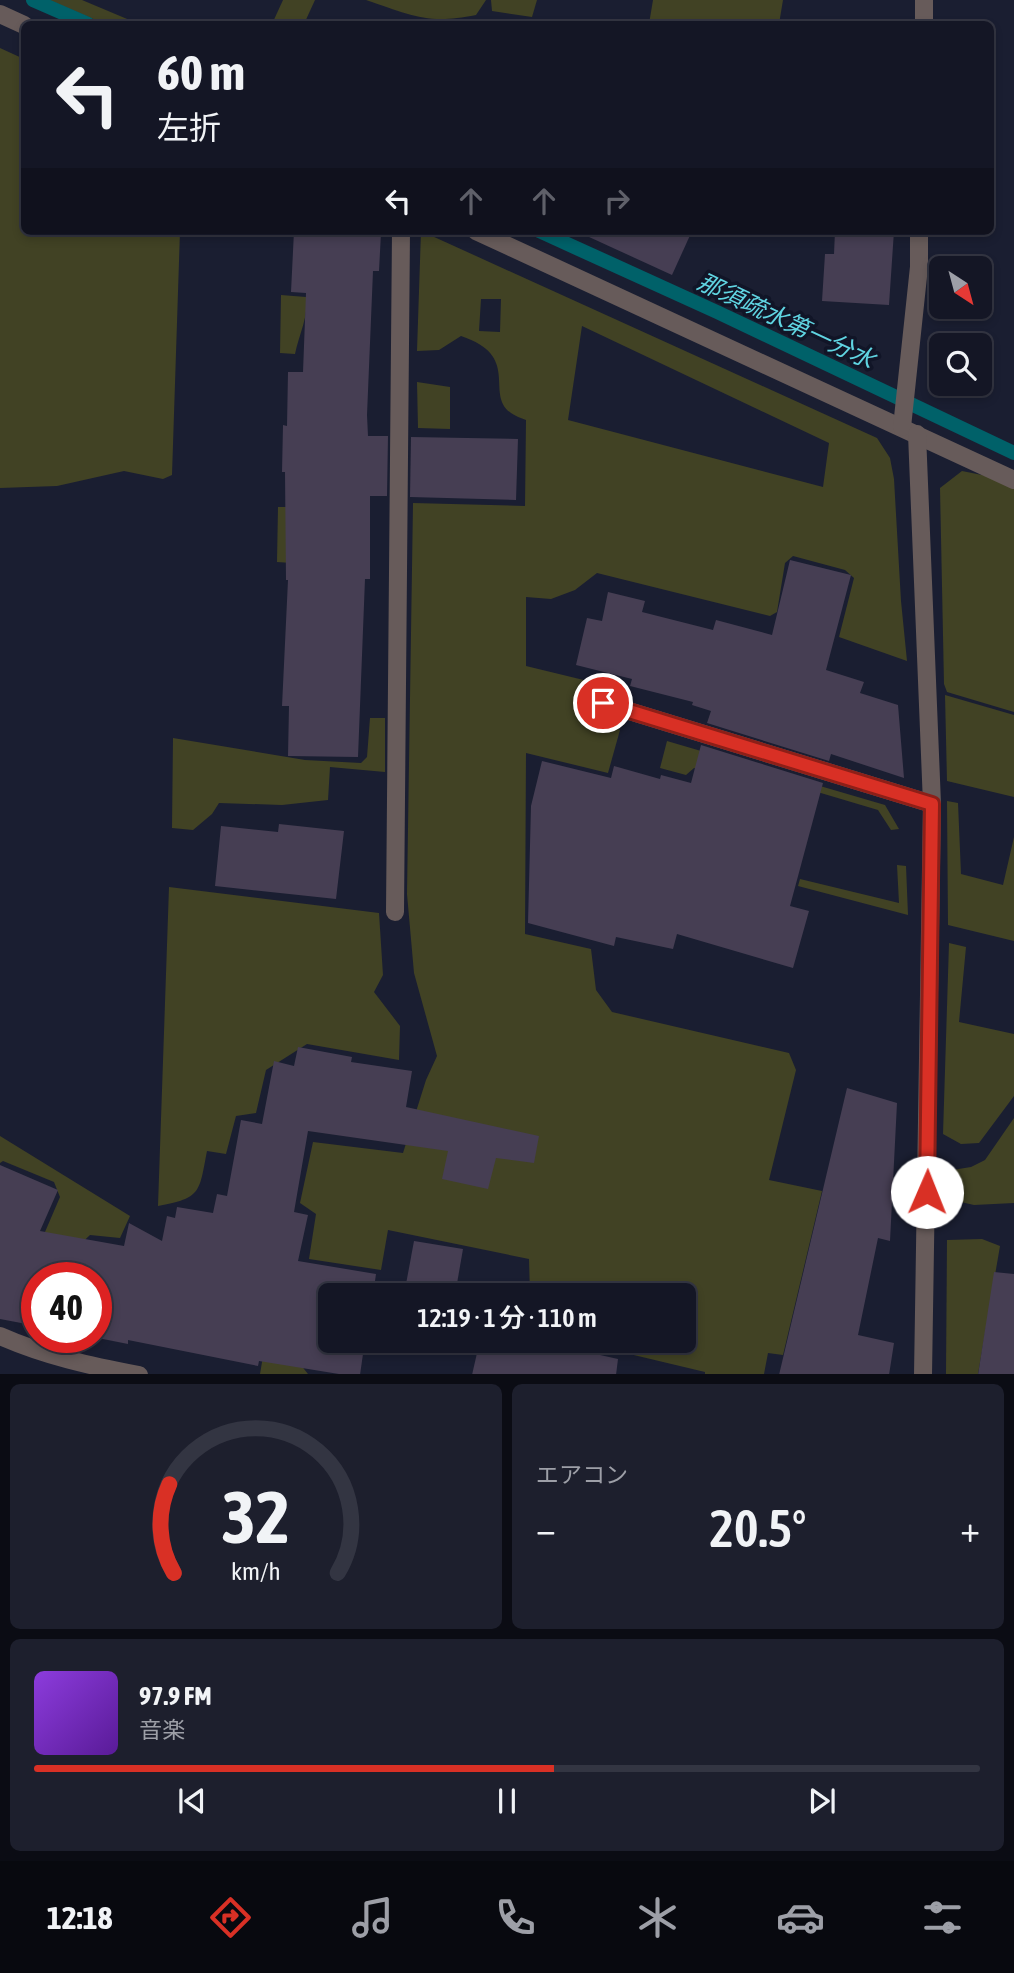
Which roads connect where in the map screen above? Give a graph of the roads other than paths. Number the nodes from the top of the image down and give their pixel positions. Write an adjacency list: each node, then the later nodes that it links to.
1 (924, 0): 3 (street)
2 (0, 14): 4 (street)
3 (923, 21)
4 (21, 24)
5 (401, 235): 12 (street)
6 (484, 235): 8 (street)
7 (919, 235): 8 (street)
8 (909, 430): 9 (street); 11 (street)
9 (1014, 480)
10 (603, 703): 11 (street)
11 (932, 804): 15 (street)
12 (395, 912)
13 (0, 1336): 14 (street)
14 (139, 1374)
15 (923, 1374)

